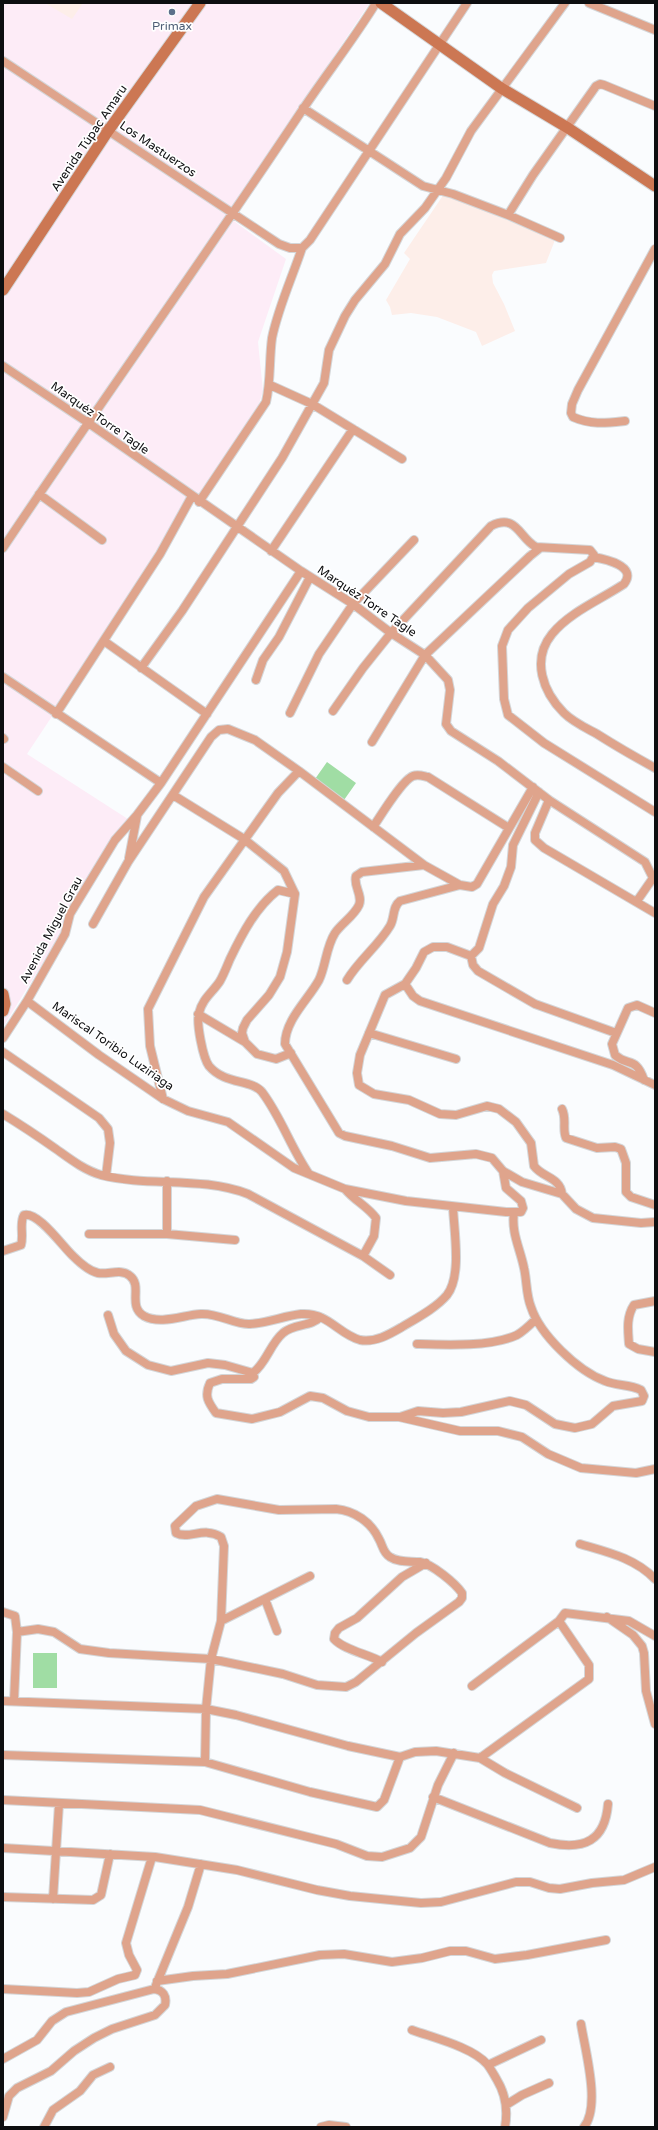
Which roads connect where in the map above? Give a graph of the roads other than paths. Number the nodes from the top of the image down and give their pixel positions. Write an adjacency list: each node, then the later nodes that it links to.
1 (200, 3): 14 (street, Avenida Túpac Amaru)
2 (376, 3): 12 (street)
3 (381, 3): 8 (street)
4 (467, 3): 8 (street)
5 (566, 3): 10 (street)
6 (589, 3): 7 (street)
7 (655, 30)
8 (439, 44): 10 (street); 15 (street)
9 (3, 61): 14 (street, Los Mastuerzos)
10 (501, 88): 13 (street); 17 (street)
11 (655, 106): 13 (street)
12 (303, 108): 15 (street); 18 (street)
13 (568, 128): 16 (street); 19 (street)
14 (108, 131): 18 (street, Los Mastuerzos); 23 (street, Avenida Túpac Amaru)
15 (368, 150): 17 (street); 21 (street)
16 (655, 186)
17 (438, 189): 19 (street); 26 (street)
18 (233, 214): 21 (street, Los Mastuerzos); 28 (street)
19 (508, 215): 20 (street)
20 (560, 238)
21 (302, 248): 25 (street)
22 (655, 249): 27 (street)
23 (3, 290)
24 (3, 366): 28 (street, Marquéz Torre Tagle)
25 (270, 385): 26 (street); 33 (street)
26 (312, 404): 29 (street); 34 (street)
27 (625, 421)
28 (87, 422): 31 (street); 32 (street, Marquéz Torre Tagle)
29 (353, 429): 30 (street); 39 (street)
30 (402, 459)
31 (39, 494): 35 (street); 37 (street)
32 (192, 496): 33 (street, Marquéz Torre Tagle); 45 (street)
33 (199, 502): 34 (street, Marquéz Torre Tagle)
34 (236, 527): 39 (street, Marquéz Torre Tagle); 47 (street)
35 (102, 540)
36 (414, 540): 43 (street)
37 (3, 548)
38 (540, 548): 40 (street); 44 (street); 46 (street)
39 (271, 551): 41 (street, Marquéz Torre Tagle)
40 (593, 557): 56 (street); 63 (street)
41 (301, 571): 42 (street, Marquéz Torre Tagle); 53 (street, Avenida Miguel Grau)
42 (310, 577): 43 (street, Marquéz Torre Tagle); 49 (street)
43 (353, 604): 44 (street, Marquéz Torre Tagle); 51 (street)
44 (391, 633): 46 (street, Marquéz Torre Tagle); 50 (street)
45 (104, 641): 47 (street); 52 (street)
46 (425, 655): 54 (street); 59 (street, Marquéz Torre Tagle)
47 (141, 668): 53 (street)
48 (3, 677): 52 (street)
49 (256, 680)
50 (333, 711)
51 (290, 713)
52 (56, 714): 58 (street)
53 (207, 714): 58 (street, Avenida Miguel Grau)
54 (372, 742)
55 (3, 767): 60 (street)
56 (655, 768)
57 (299, 771): 61 (street); 65 (street); 67 (street)
58 (161, 783): 64 (street, Avenida Miguel Grau)
59 (536, 789): 62 (street, Marquéz Torre Tagle); 66 (street); 76 (street)
60 (38, 791)
61 (173, 795): 67 (street); 68 (street)
62 (549, 800): 70 (street, Marquéz Torre Tagle); 73 (street)
63 (655, 812)
64 (137, 816): 68 (street); 80 (street, Avenida Miguel Grau)
65 (373, 827): 66 (street); 69 (street)
66 (509, 828): 71 (street)
67 (244, 839): 72 (street); 93 (street)
68 (128, 862): 75 (street)
69 (424, 865): 71 (street); 89 (street)
70 (653, 874): 73 (street)
71 (460, 885): 77 (street)
72 (295, 894): 83 (street); 87 (street)
73 (637, 901): 74 (street)
74 (655, 913)
75 (93, 924)
76 (471, 956): 78 (street); 85 (street)
77 (347, 980)
78 (405, 984): 84 (street); 91 (street)
79 (3, 994): 81 (street)
80 (27, 1001): 86 (street, Avenida Miguel Grau); 93 (street, Mariscal Toribio Luziriaga)
81 (3, 1011)
82 (655, 1013): 85 (street)
83 (198, 1014): 87 (street); 97 (street)
84 (369, 1033): 90 (street); 101 (street)
85 (616, 1033): 91 (street)
86 (3, 1038)
87 (245, 1042): 89 (street)
88 (3, 1052): 98 (street)
89 (291, 1053): 96 (street)
90 (456, 1059)
91 (644, 1080): 92 (street)
92 (655, 1085)
93 (163, 1098): 97 (street, Mariscal Toribio Luziriaga)
94 (562, 1109): 102 (street)
95 (3, 1114): 98 (street)
96 (503, 1171): 101 (street); 104 (street)
97 (309, 1174): 100 (street, Mariscal Toribio Luziriaga)
98 (106, 1176): 99 (street)
99 (167, 1181): 107 (street); 110 (street)
100 (346, 1189): 103 (street, Mariscal Toribio Luziriaga); 110 (street)
101 (562, 1194): 105 (street)
102 (655, 1205)
103 (453, 1207): 104 (street, Mariscal Toribio Luziriaga); 114 (street)
104 (514, 1212): 115 (street)
105 (655, 1222)
106 (89, 1234): 107 (street)
107 (167, 1234): 108 (street)
108 (235, 1240)
109 (3, 1251): 114 (street)
110 (363, 1256): 111 (street)
111 (390, 1275)
112 (655, 1301): 117 (street)
113 (108, 1315): 118 (street)
114 (320, 1317): 118 (street)
115 (536, 1319): 116 (street); 119 (street)
116 (418, 1344)
117 (655, 1352)
118 (253, 1372): 119 (street)
119 (399, 1417): 120 (street)
120 (655, 1469)
121 (580, 1544): 124 (street)
122 (426, 1564): 128 (street); 134 (street); 134 (street)
123 (310, 1576): 125 (street)
124 (655, 1579)
125 (265, 1599): 128 (street); 130 (street)
126 (3, 1612): 131 (street)
127 (607, 1617): 129 (street); 132 (street); 139 (street)
128 (221, 1621): 133 (street)
129 (559, 1621): 135 (street); 143 (street)
130 (277, 1631)
131 (17, 1632): 133 (street); 137 (street)
132 (655, 1636)
133 (211, 1659): 134 (street); 138 (street)
134 (382, 1662)
135 (472, 1686)
136 (3, 1701): 137 (street)
137 (14, 1701): 138 (street)
138 (206, 1709): 142 (street); 144 (street)
139 (655, 1724)
140 (454, 1753): 142 (street); 143 (street); 145 (street)
141 (3, 1754): 144 (street)
142 (400, 1757): 144 (street)
143 (480, 1758): 149 (street)
144 (205, 1762)
145 (433, 1797): 147 (street); 148 (street)
146 (3, 1800): 147 (street)
147 (59, 1804): 151 (street)
148 (608, 1804)
149 (577, 1808)
150 (3, 1848): 151 (street)
151 (56, 1851): 152 (street); 157 (street)
152 (110, 1854): 153 (street); 157 (street)
153 (152, 1856): 154 (street); 160 (street)
154 (201, 1864): 155 (street); 159 (street)
155 (655, 1867)
156 (3, 1897): 157 (street)
157 (53, 1899)
158 (606, 1940): 159 (street)
159 (156, 1985): 164 (street); 169 (street)
160 (3, 1989)
161 (581, 2024): 174 (street)
162 (412, 2030): 165 (street)
163 (540, 2040): 165 (street)
164 (3, 2059)
165 (488, 2064): 168 (street)
166 (110, 2067): 170 (street)
167 (549, 2083): 168 (street)
168 (506, 2105): 173 (street)
169 (3, 2117)
170 (44, 2127)
171 (321, 2127): 172 (street)
172 (346, 2127)
173 (505, 2127)
174 (584, 2127)

